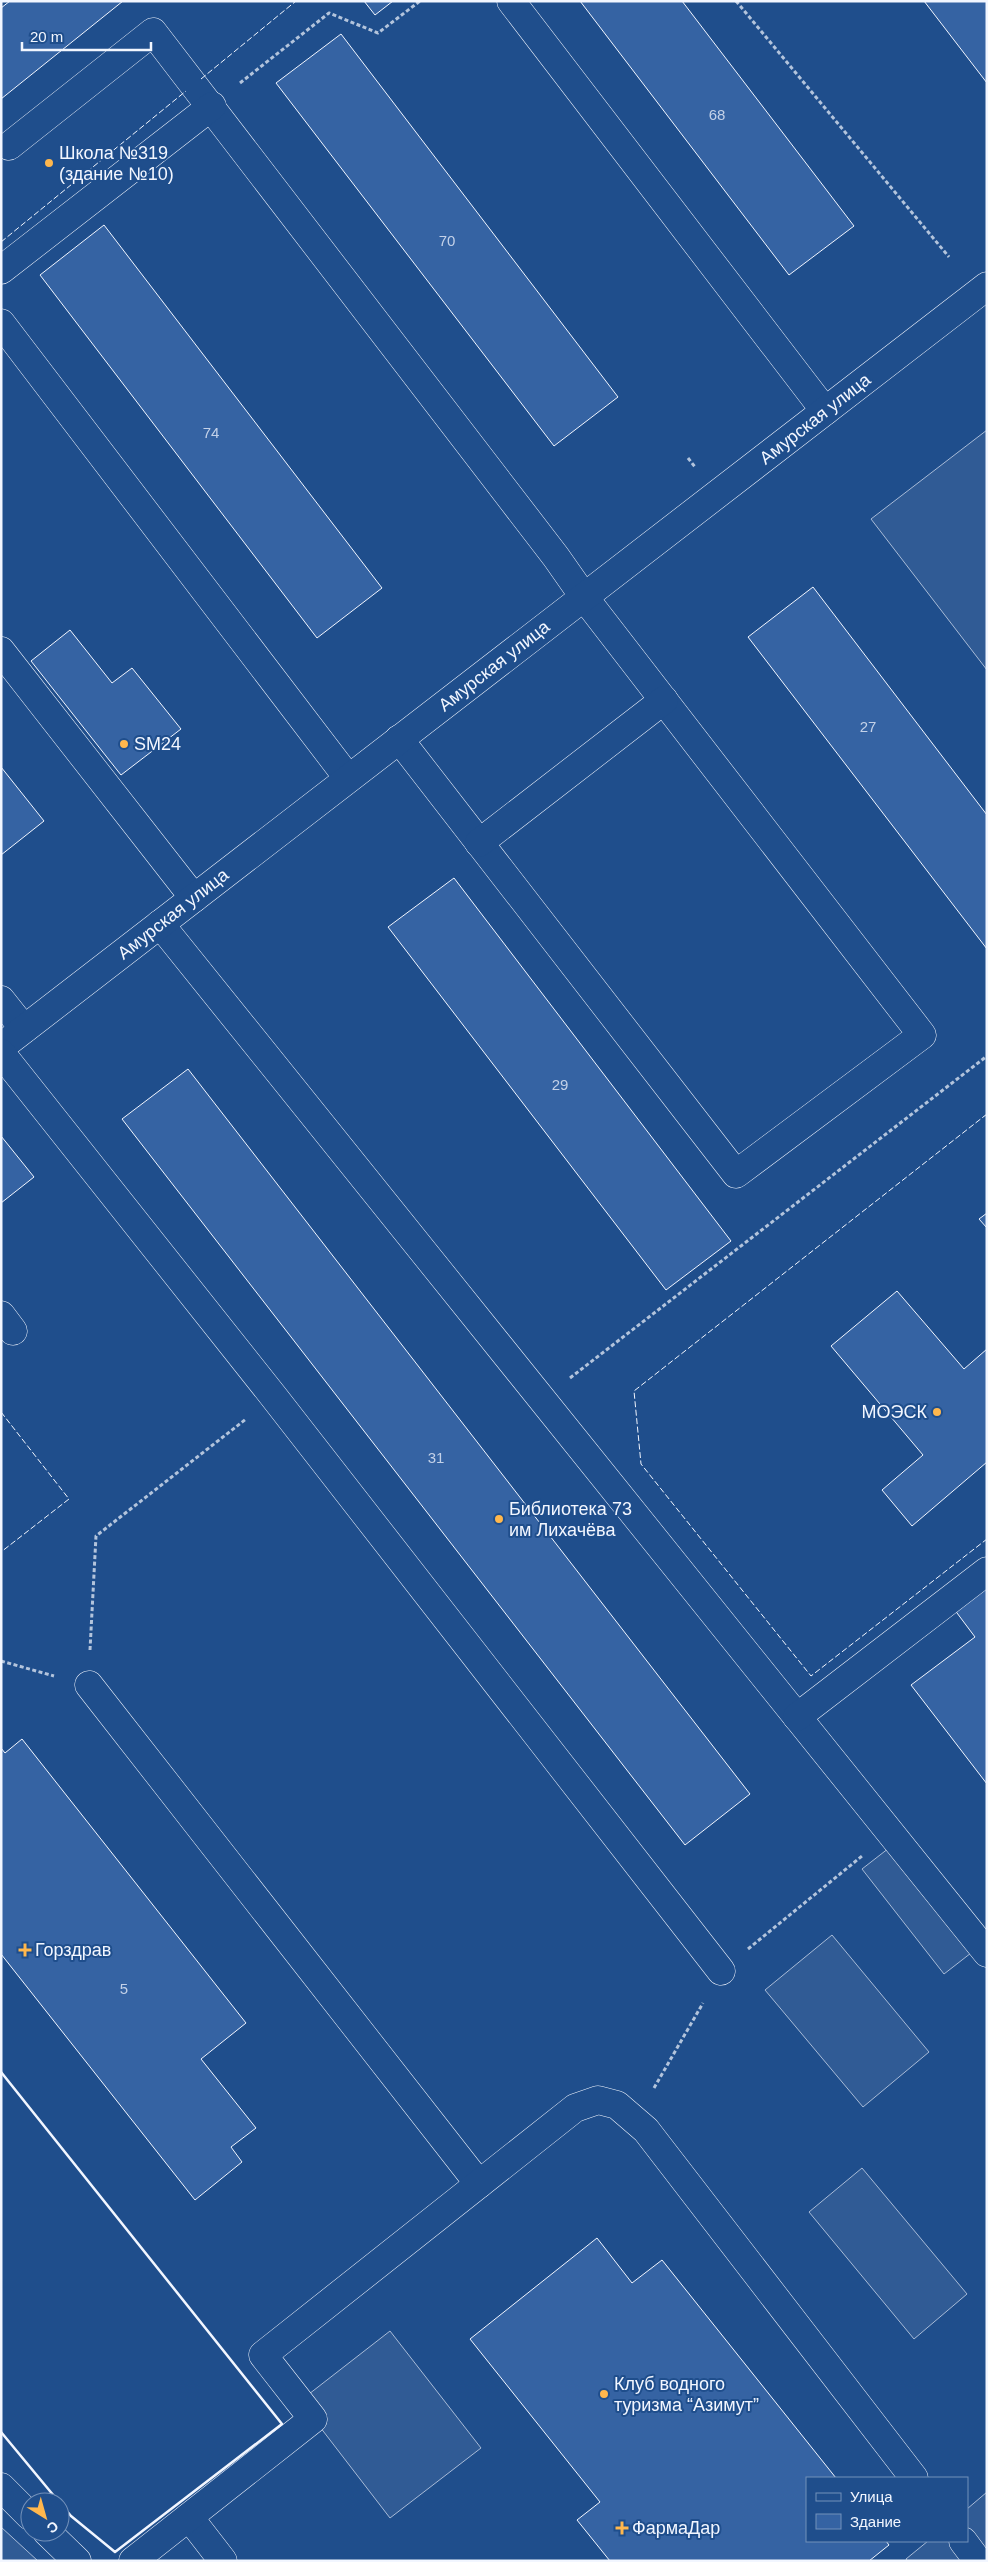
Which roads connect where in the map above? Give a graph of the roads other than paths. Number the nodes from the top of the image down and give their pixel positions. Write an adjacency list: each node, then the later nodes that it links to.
1 (511, 1): 7 (street)
2 (212, 106): 3 (street); 4 (street); 8 (street)
3 (9, 146)
4 (1, 270)
5 (987, 286): 7 (street, Амурская улица)
6 (1, 323): 12 (street)
7 (825, 411): 8 (street, Амурская улица)
8 (584, 596): 10 (street); 11 (street, Амурская улица)
9 (1, 651): 14 (street)
10 (664, 700): 13 (street); 13 (street)
11 (399, 739): 12 (street, Амурская улица); 13 (street)
12 (348, 778): 14 (street, Амурская улица)
13 (479, 843)
14 (194, 898): 15 (street, Амурская улица)
15 (160, 924): 17 (street, Амурская улица); 22 (street)
16 (1, 1000): 17 (street)
17 (24, 1029): 18 (street, Амурская улица)
18 (1, 1047)
19 (1, 1053): 24 (street)
20 (987, 1571): 22 (street)
21 (88, 1685): 25 (street)
22 (797, 1717): 23 (street)
23 (987, 1952)
24 (721, 1971)
25 (480, 2184): 26 (street); 29 (street)
26 (913, 2477)
27 (1, 2487): 28 (street)
28 (20, 2506)
29 (188, 2517): 33 (street); 34 (street)
30 (57, 2542): 32 (street)
31 (964, 2542): 35 (street)
32 (77, 2561)
33 (133, 2561)
34 (223, 2561)
35 (978, 2561)

